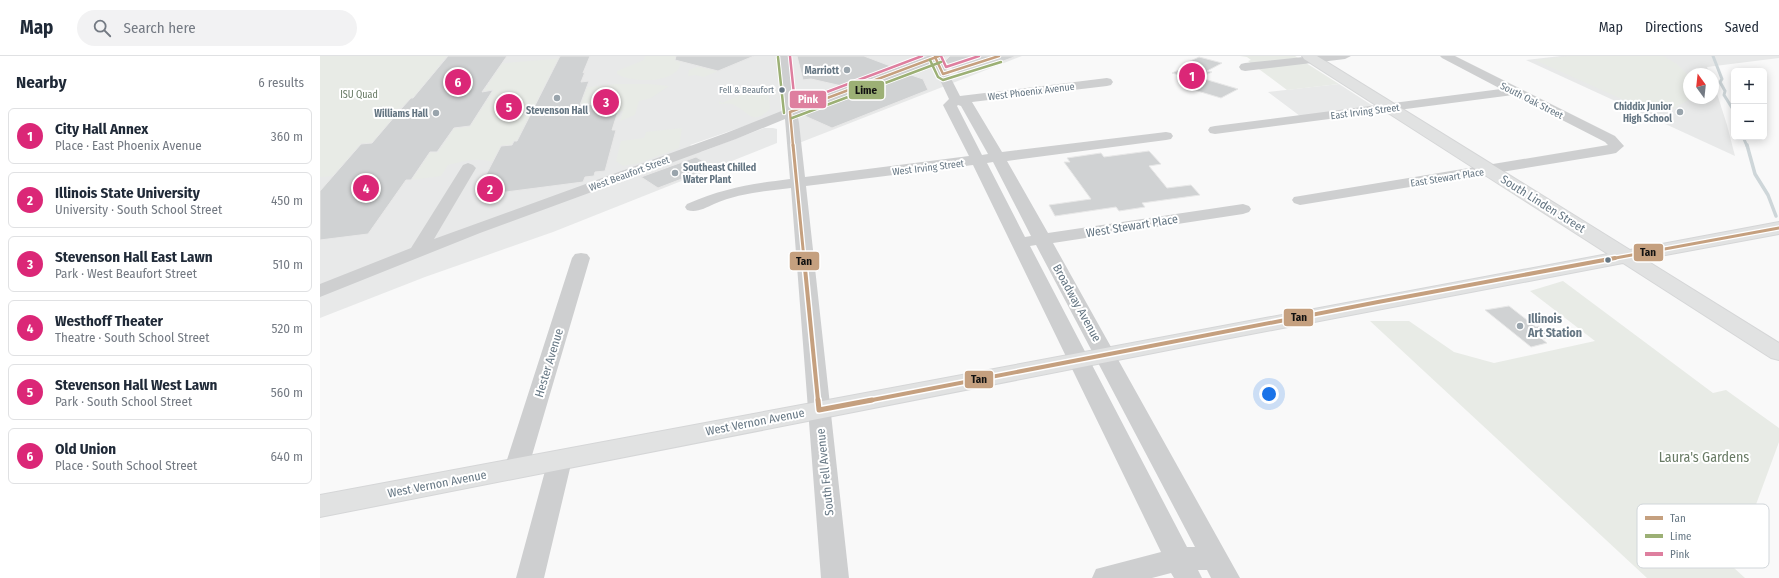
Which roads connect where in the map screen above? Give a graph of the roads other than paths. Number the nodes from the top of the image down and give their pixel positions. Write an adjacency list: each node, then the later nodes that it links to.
1 (784, 56): 11 (street, South Fell Avenue)
2 (936, 56): 9 (street, Broadway Avenue); 11 (street, West Beaufort Street)
3 (1345, 56): 5 (street)
4 (1446, 56): 8 (street, South Oak Street)
5 (1310, 58): 6 (street); 10 (main road, South Linden Street)
6 (1245, 67)
7 (1107, 82): 9 (street, West Phoenix Avenue)
8 (1515, 91): 10 (street, East Irving Street); 14 (street, South Oak Street)
9 (956, 100): 15 (street, Broadway Avenue); 16 (street, Broadway Avenue)
10 (1390, 108): 12 (street, East Irving Street); 18 (main road, South Linden Street)
11 (790, 112): 19 (street, South Fell Avenue); 26 (street, West Beaufort Street)
12 (1215, 130)
13 (1166, 136): 15 (street, West Irving Street)
14 (1617, 146): 18 (street, East Stewart Place)
15 (998, 158): 16 (street, West Irving Street); 24 (street, Broadway Avenue)
16 (979, 160): 19 (street, West Irving Street); 25 (street, Broadway Avenue)
17 (468, 168): 26 (street)
18 (1489, 170): 20 (street, East Stewart Place); 27 (main road, South Linden Street)
19 (797, 183): 21 (street, West Irving Street); 33 (street, South Fell Avenue)
20 (1300, 200)
21 (693, 207)
22 (1243, 209): 24 (street, West Stewart Place)
23 (1779, 228): 27 (main road, West Vernon Avenue)
24 (1042, 239): 25 (street, West Stewart Place); 31 (street, Broadway Avenue)
25 (1021, 243): 32 (street, Broadway Avenue)
26 (418, 251): 29 (street, West Beaufort Street)
27 (1626, 256): 30 (main road, South Linden Street); 31 (main road, West Vernon Avenue)
28 (581, 258): 35 (street, Hester Avenue)
29 (320, 291)
30 (1779, 353)
31 (1106, 355): 32 (main road, West Vernon Avenue); 37 (street, Broadway Avenue)
32 (1079, 360): 33 (main road, West Vernon Avenue); 38 (street, Broadway Avenue)
33 (819, 410): 34 (main road, West Vernon Avenue); 40 (street, South Fell Avenue)
34 (560, 460): 35 (main road, West Vernon Avenue); 39 (street)
35 (516, 469): 36 (main road, West Vernon Avenue)
36 (320, 506)
37 (1220, 568): 38 (street)
38 (1184, 569): 41 (street)
39 (530, 578)
40 (835, 578)
41 (1106, 578)

